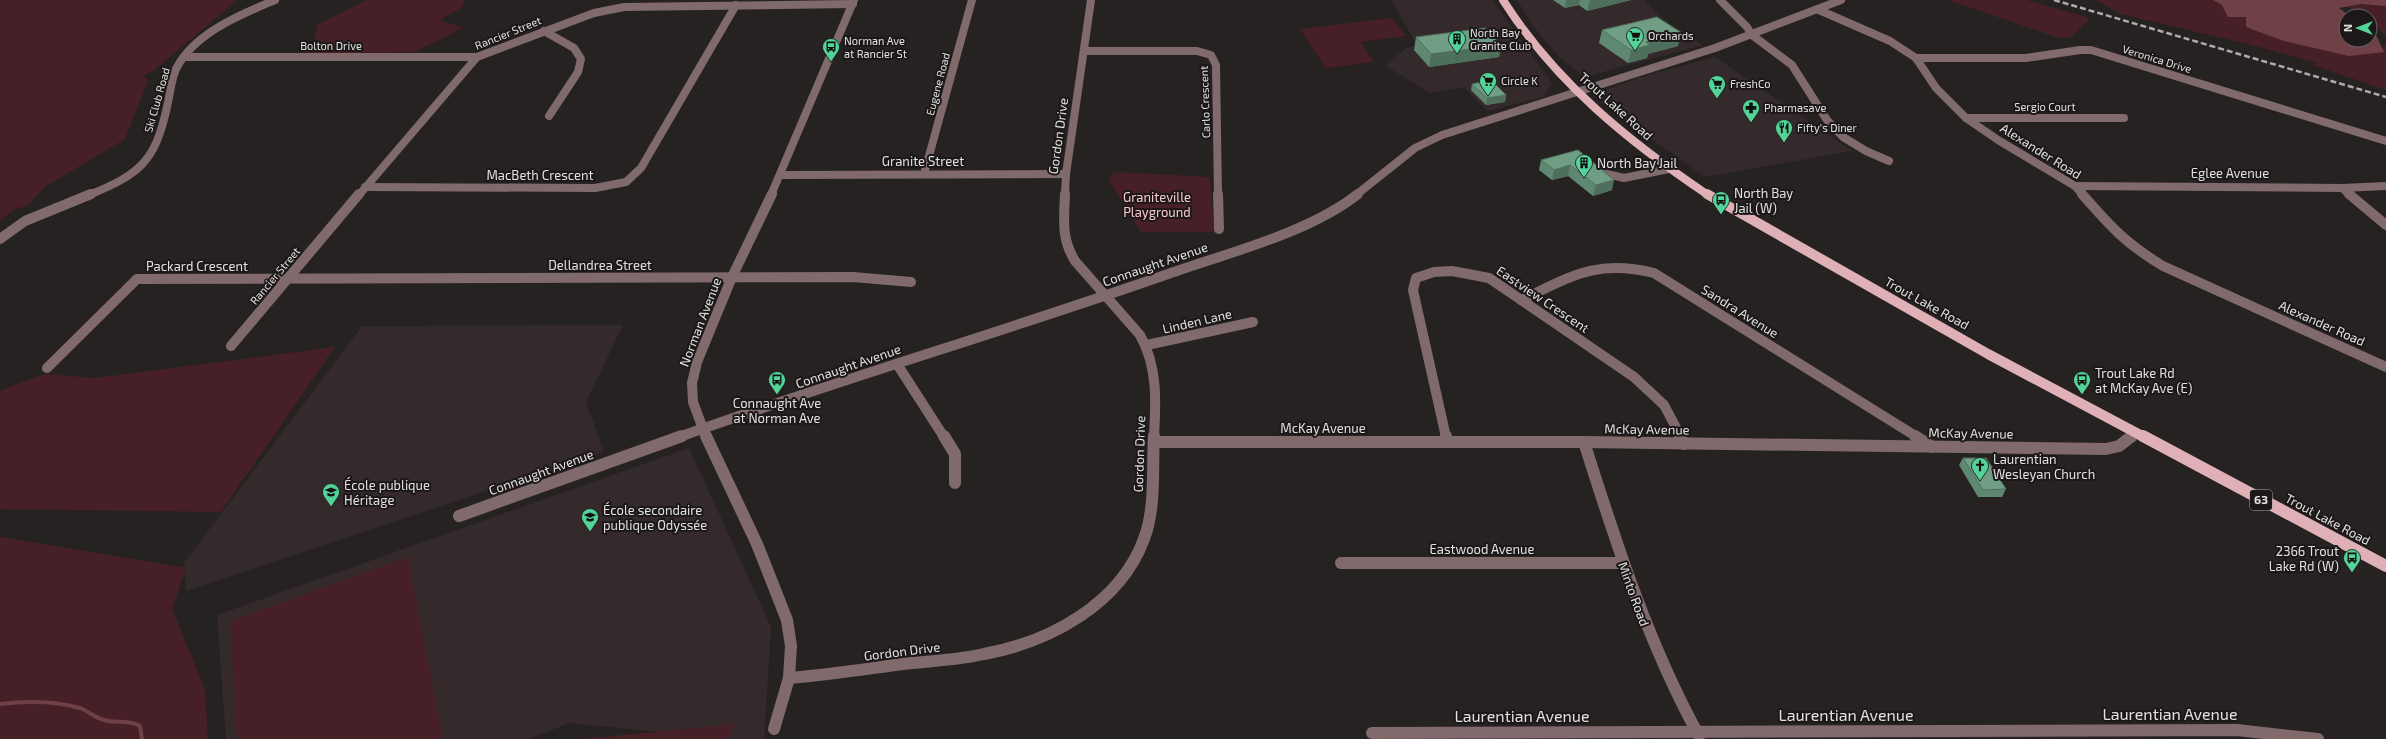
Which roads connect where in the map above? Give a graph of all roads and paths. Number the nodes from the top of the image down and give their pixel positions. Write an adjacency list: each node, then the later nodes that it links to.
1 (275, 0): 13 (street, Ski Club Road)
2 (972, 0): 24 (street, Eugene Road)
3 (1091, 0): 12 (street, Gordon Drive)
4 (1503, 0): 16 (main road, Trout Lake Road)
5 (1720, 0): 11 (street)
6 (1841, 0): 9 (street, Connaught Avenue)
7 (853, 2): 8 (street, Rancier Street); 26 (street, Norman Avenue)
8 (736, 5): 10 (street, Rancier Street); 29 (street, MacBeth Crescent)
9 (1819, 10): 11 (street, Connaught Avenue); 15 (street, Alexander Road)
10 (544, 31): 14 (street, Rancier Street); 17 (street)
11 (1752, 35): 16 (street, Connaught Avenue); 21 (street)
12 (1085, 51): 25 (street, Gordon Drive); 32 (street, Carlo Crescent)
13 (185, 57): 14 (street, Bolton Drive); 33 (street, Ski Club Road)
14 (477, 57): 29 (street, Rancier Street)
15 (1916, 58): 18 (street, Alexander Road); 20 (street, Veronica Drive)
16 (1578, 91): 23 (main road, Trout Lake Road); 37 (street, Connaught Avenue)
17 (549, 116)
18 (1966, 118): 19 (street, Sergio Court); 27 (street, Alexander Road)
19 (2124, 118)
20 (2386, 141)
21 (1889, 161)
22 (1591, 166): 23 (street)
23 (1669, 169): 46 (main road, Trout Lake Road)
24 (924, 174): 25 (street, Granite Street); 26 (street, Granite Street)
25 (1066, 174): 37 (street, Gordon Drive)
26 (781, 175): 34 (street, Norman Avenue)
27 (2074, 186): 30 (street, Eglee Avenue); 43 (street, Alexander Road)
28 (2386, 186): 30 (street, Eglee Avenue)
29 (365, 187): 35 (street, Rancier Street)
30 (2342, 188): 31 (street)
31 (2386, 224)
32 (1219, 229)
33 (0, 239)
34 (732, 277): 35 (street, Dellandrea Street); 36 (street, Dellandrea Street); 45 (street, Norman Avenue)
35 (288, 279): 41 (street, Rancier Street); 44 (street, Packard Crescent)
36 (911, 282)
37 (1105, 296): 40 (street, Gordon Drive); 42 (street, Connaught Avenue)
38 (1521, 300): 48 (street, Eastview Crescent); 50 (street, Eastview Crescent); 51 (street, Sandra Avenue)
39 (1253, 322): 40 (street, Linden Lane)
40 (1147, 345): 47 (street, Gordon Drive)
41 (230, 346)
42 (897, 364): 45 (street, Connaught Avenue); 52 (street)
43 (2386, 367)
44 (47, 368)
45 (702, 429): 53 (street, Connaught Avenue); 57 (street, Norman Avenue)
46 (2136, 434): 51 (street, McKay Avenue); 56 (main road, Trout Lake Road / 63)
47 (1154, 442): 48 (street, McKay Avenue); 57 (street, Gordon Drive)
48 (1447, 442): 49 (street, McKay Avenue)
49 (1584, 442): 50 (street, McKay Avenue); 54 (street, Minto Road)
50 (1684, 444): 51 (street, McKay Avenue)
51 (1932, 447)
52 (955, 483)
53 (460, 516)
54 (1622, 562): 55 (street, Eastwood Avenue); 60 (street, Minto Road)
55 (1341, 563)
56 (2386, 566)
57 (789, 678): 58 (street, Norman Avenue)
58 (774, 729)
59 (1372, 734): 60 (street, Laurentian Avenue)
60 (1699, 736): 61 (street, Laurentian Avenue)
61 (2318, 739)

